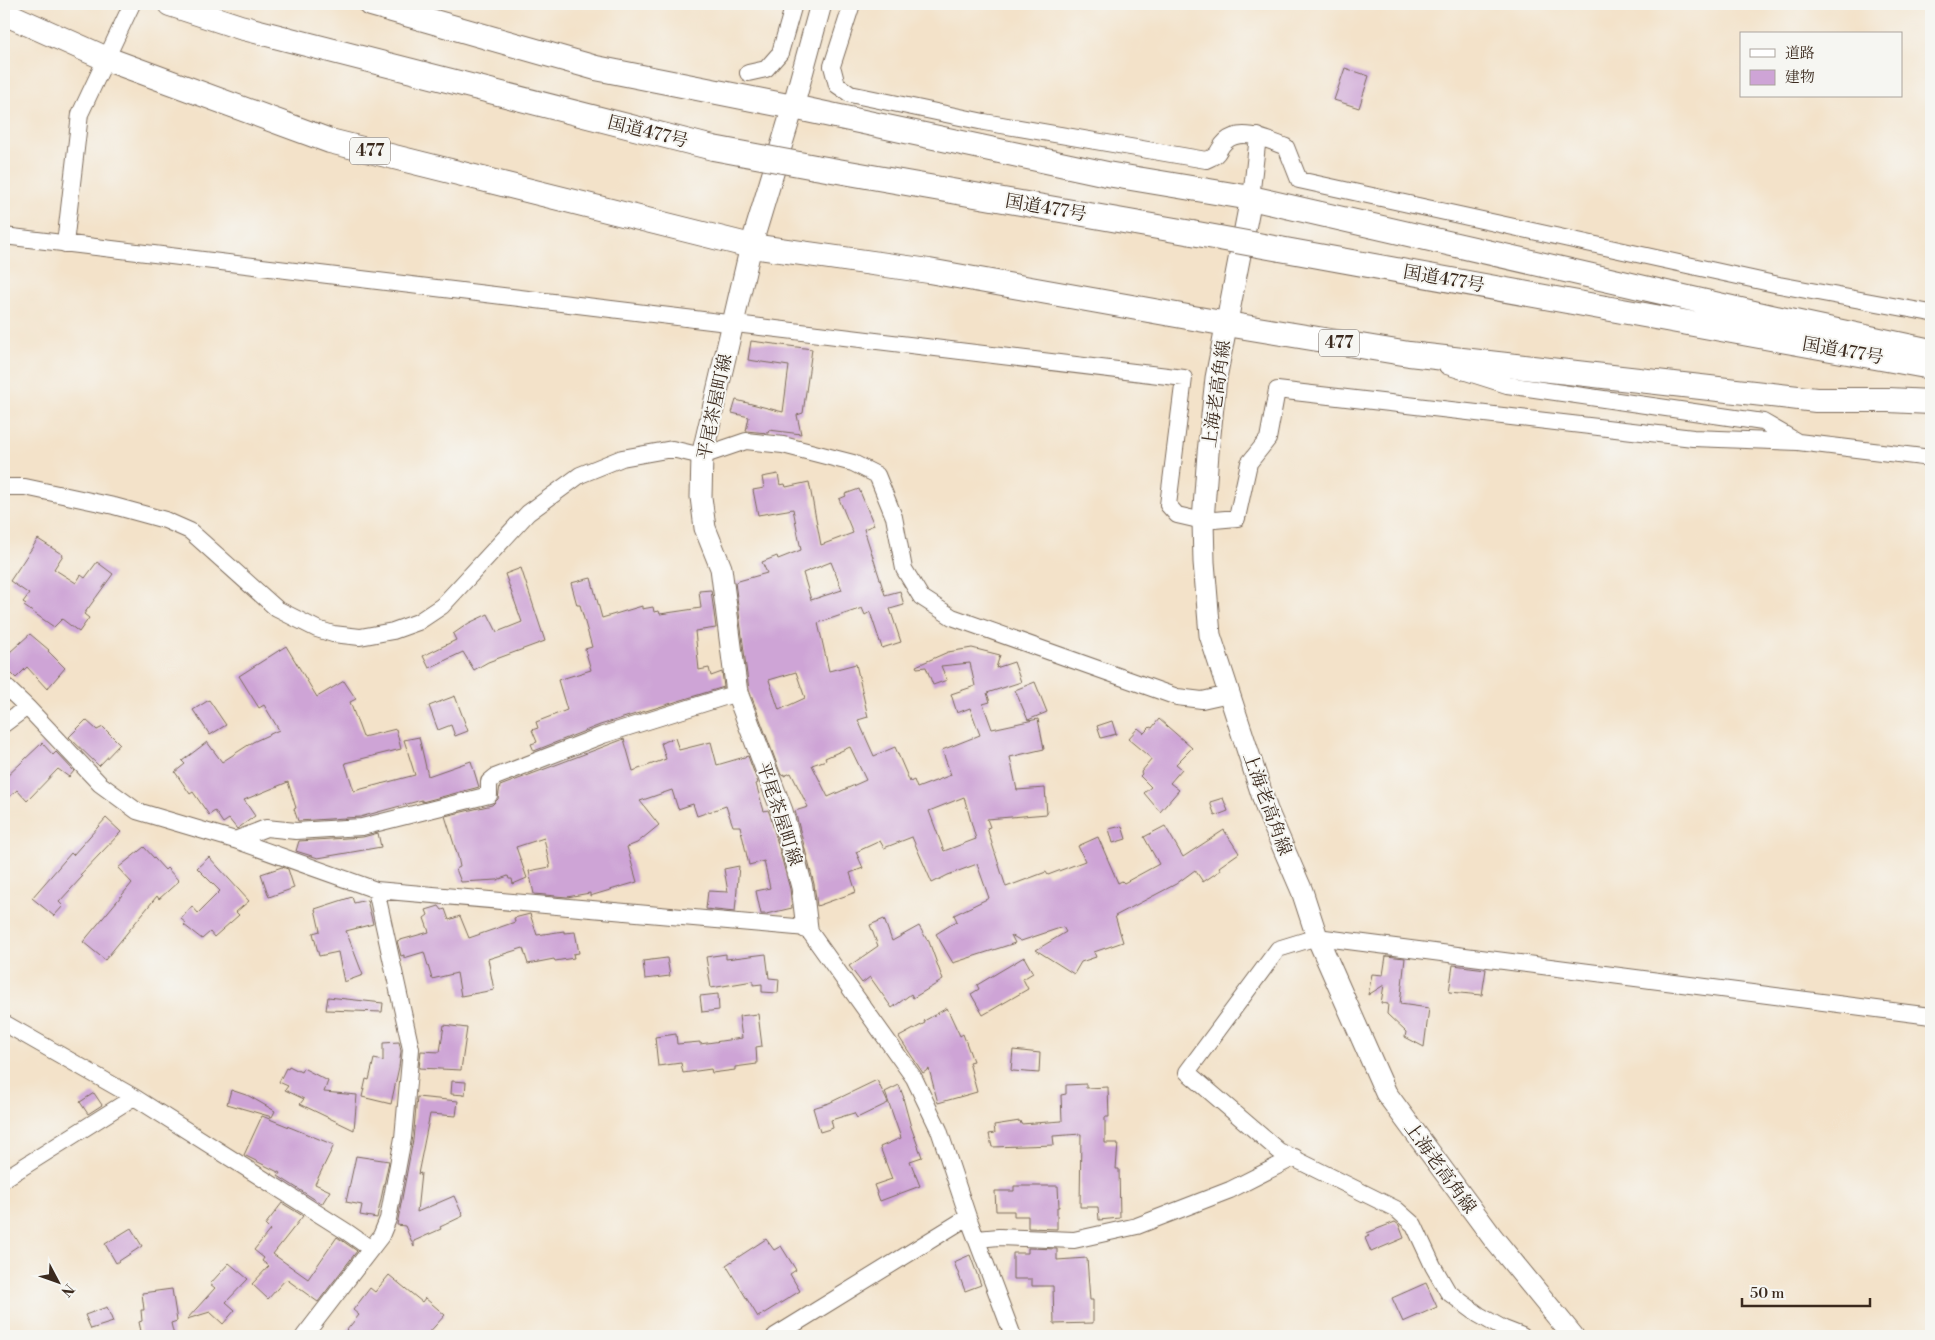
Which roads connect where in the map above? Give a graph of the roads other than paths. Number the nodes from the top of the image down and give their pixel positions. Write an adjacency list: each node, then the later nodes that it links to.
1 (132, 4): 8 (street)
2 (370, 4): 10 (highway)
3 (794, 4): 9 (street)
4 (821, 4): 10 (main road, 平尾茶屋町線)
5 (852, 4): 11 (street)
6 (174, 5): 21 (highway, 国道477号, bridge)
7 (4, 13): 8 (highway, 477)
8 (107, 59): 14 (street); 15 (highway, 477)
9 (748, 73)
10 (793, 107): 12 (highway); 15 (main road, 平尾茶屋町線)
11 (1258, 136): 12 (street); 16 (street)
12 (1250, 198): 18 (main road, 上海老高角線); 19 (highway)
13 (4, 236): 14 (street)
14 (65, 244): 17 (street)
15 (751, 246): 17 (main road, 平尾茶屋町線); 18 (highway, 477)
16 (1931, 313)
17 (732, 324): 24 (main road, 平尾茶屋町線); 27 (street)
18 (1227, 324): 20 (highway, 477); 27 (main road, 上海老高角線)
19 (1931, 350)
20 (1409, 354): 22 (highway, 477); 23 (street)
21 (1931, 367)
22 (1931, 402)
23 (1798, 442): 25 (street); 27 (street)
24 (702, 456): 26 (street); 29 (main road, 平尾茶屋町線); 30 (street)
25 (1931, 458)
26 (4, 487)
27 (1203, 521): 30 (main road, 上海老高角線)
28 (4, 685): 31 (street)
29 (737, 693): 33 (street); 35 (main road, 平尾茶屋町線)
30 (1229, 694): 36 (main road, 上海老高角線)
31 (27, 707): 32 (street); 33 (street)
32 (4, 724)
33 (235, 840): 34 (street)
34 (376, 890): 35 (street); 44 (street)
35 (807, 928): 42 (street)
36 (1317, 936): 37 (street); 40 (street); 49 (main road, 上海老高角線)
37 (1931, 1016)
38 (4, 1023): 39 (street)
39 (134, 1098): 41 (street); 44 (street)
40 (1294, 1157): 43 (street); 48 (street)
41 (4, 1179)
42 (968, 1217): 43 (street); 46 (street)
43 (978, 1239): 47 (street)
44 (371, 1249): 45 (street)
45 (304, 1336)
46 (775, 1336)
47 (1013, 1336)
48 (1522, 1336)
49 (1573, 1336)

